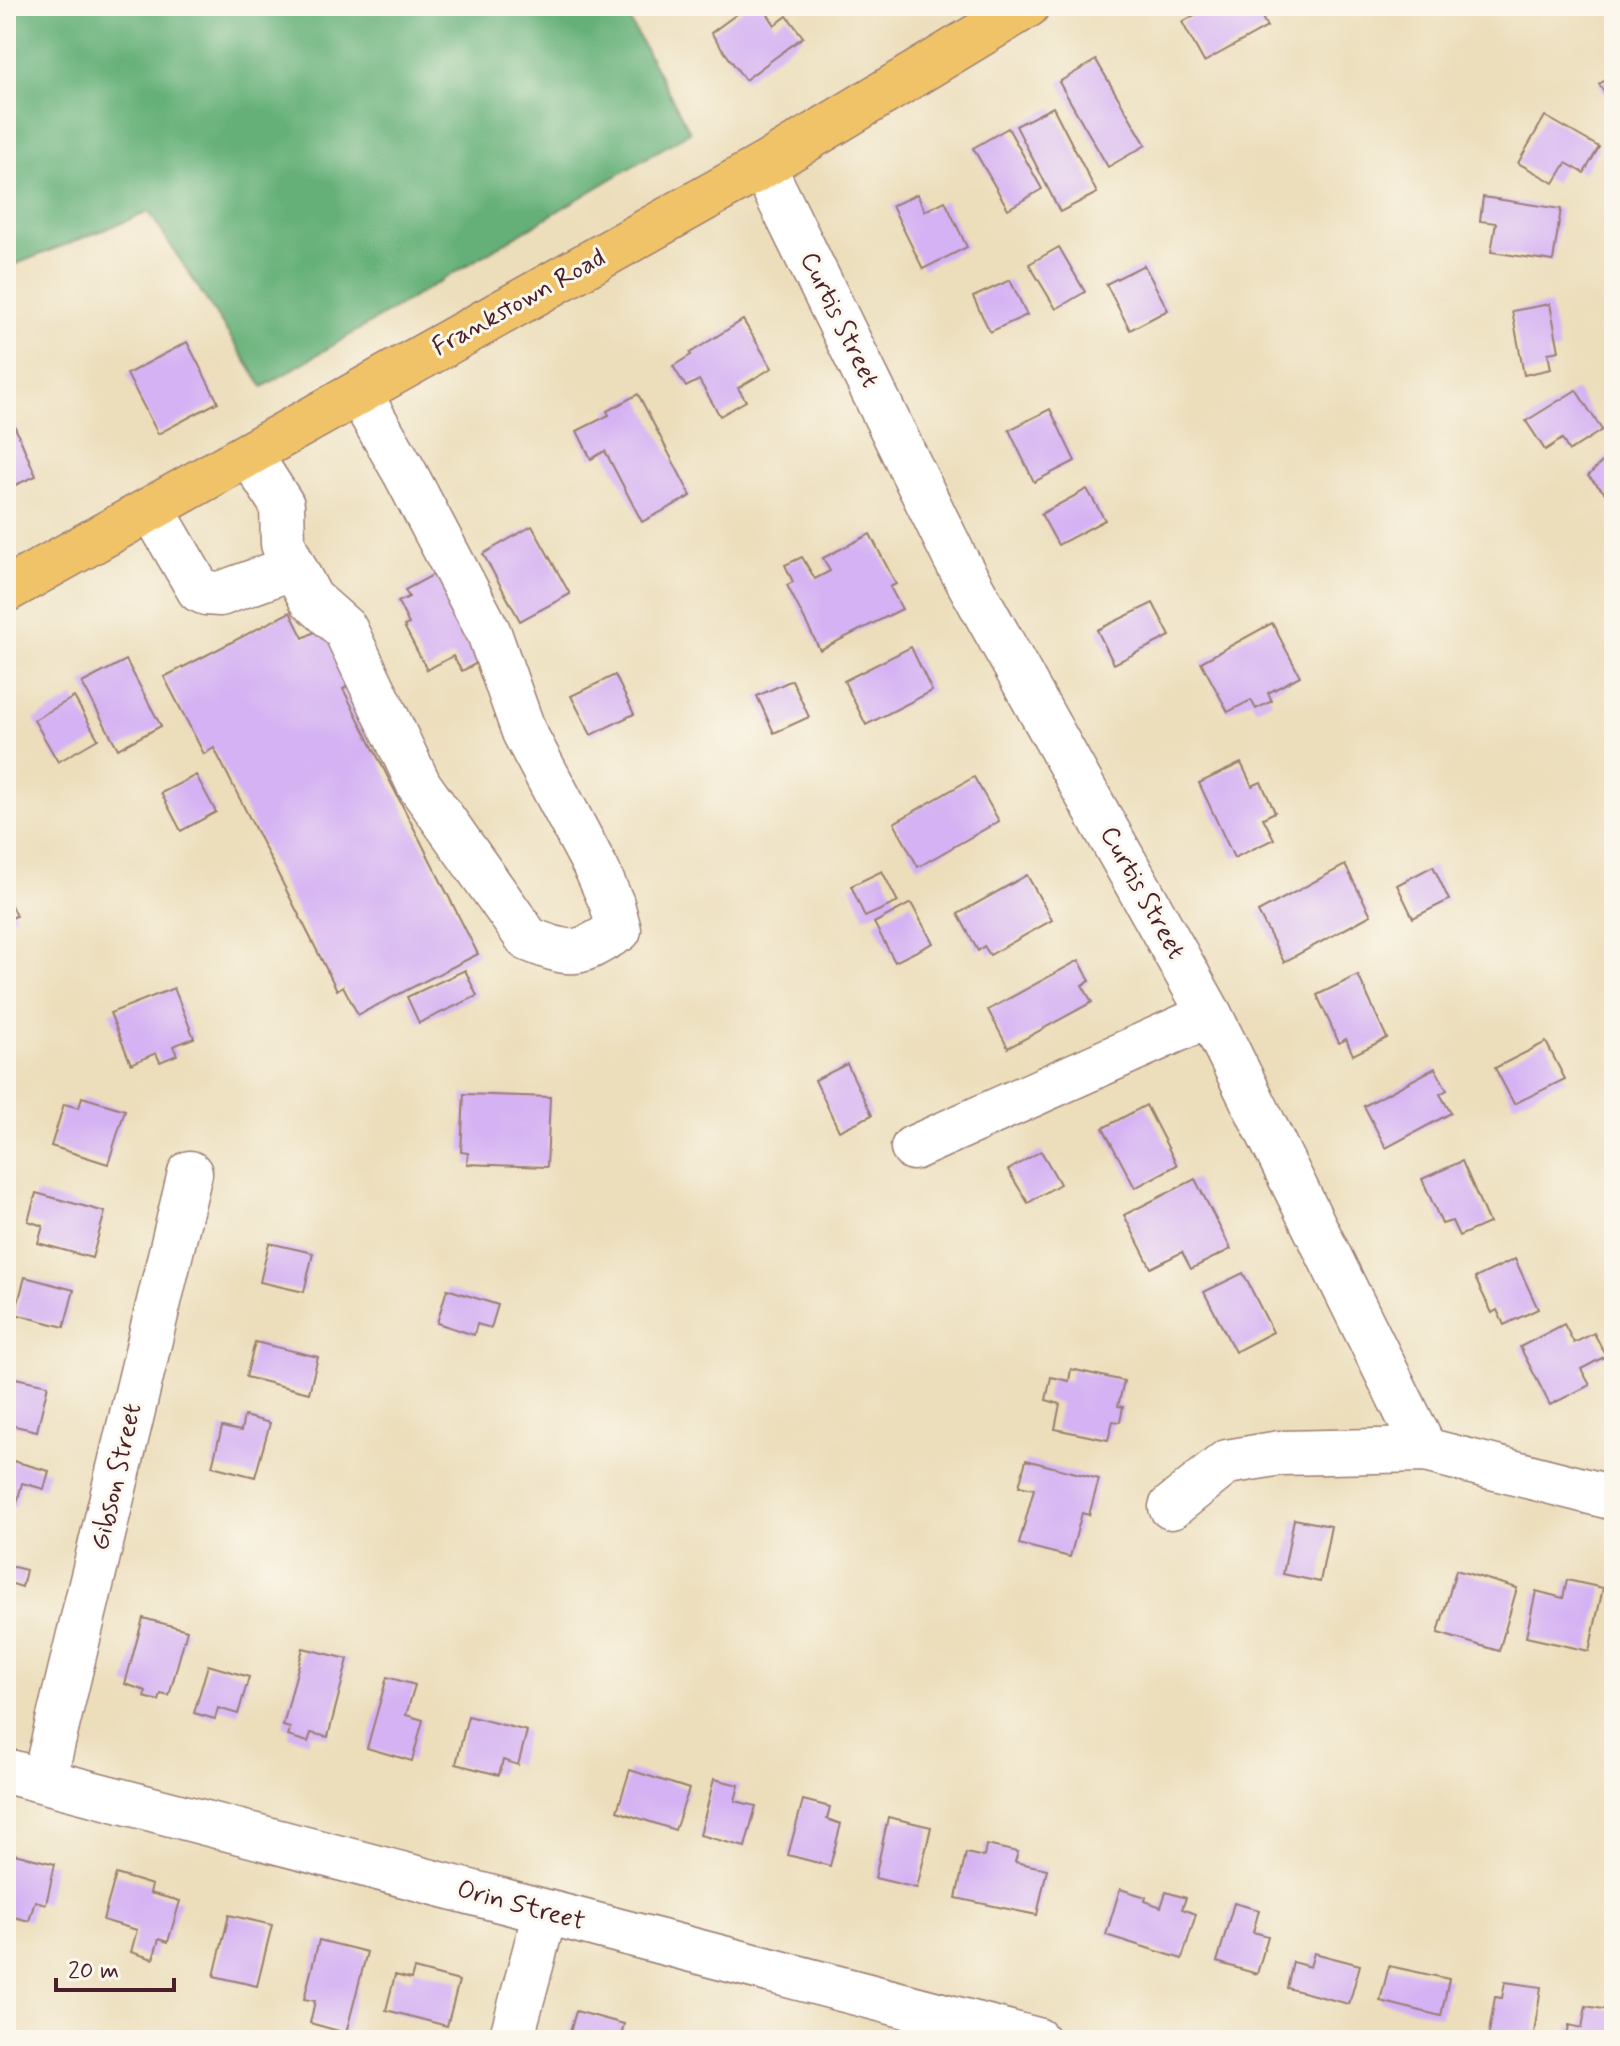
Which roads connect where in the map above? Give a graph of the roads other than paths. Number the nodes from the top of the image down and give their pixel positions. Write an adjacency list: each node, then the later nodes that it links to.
1 (1027, 6): 2 (main road, Frankstown Road)
2 (763, 166): 3 (main road, Frankstown Road); 8 (street, Curtis Street)
3 (359, 393): 4 (main road, Frankstown Road); 6 (street)
4 (250, 455): 5 (main road, Frankstown Road); 6 (street)
5 (152, 509): 6 (street); 7 (main road, Frankstown Road)
6 (294, 567)
7 (6, 590)
8 (1210, 1015): 9 (street); 11 (street, Curtis Street)
9 (913, 1148)
10 (190, 1173): 14 (street, Gibson Street)
11 (1425, 1450): 12 (street); 13 (street)
12 (1614, 1498)
13 (1171, 1507)
14 (25, 1776): 15 (street, Orin Street)
15 (545, 1913): 16 (street); 17 (street, Orin Street)
16 (511, 2040)
17 (1037, 2040)

